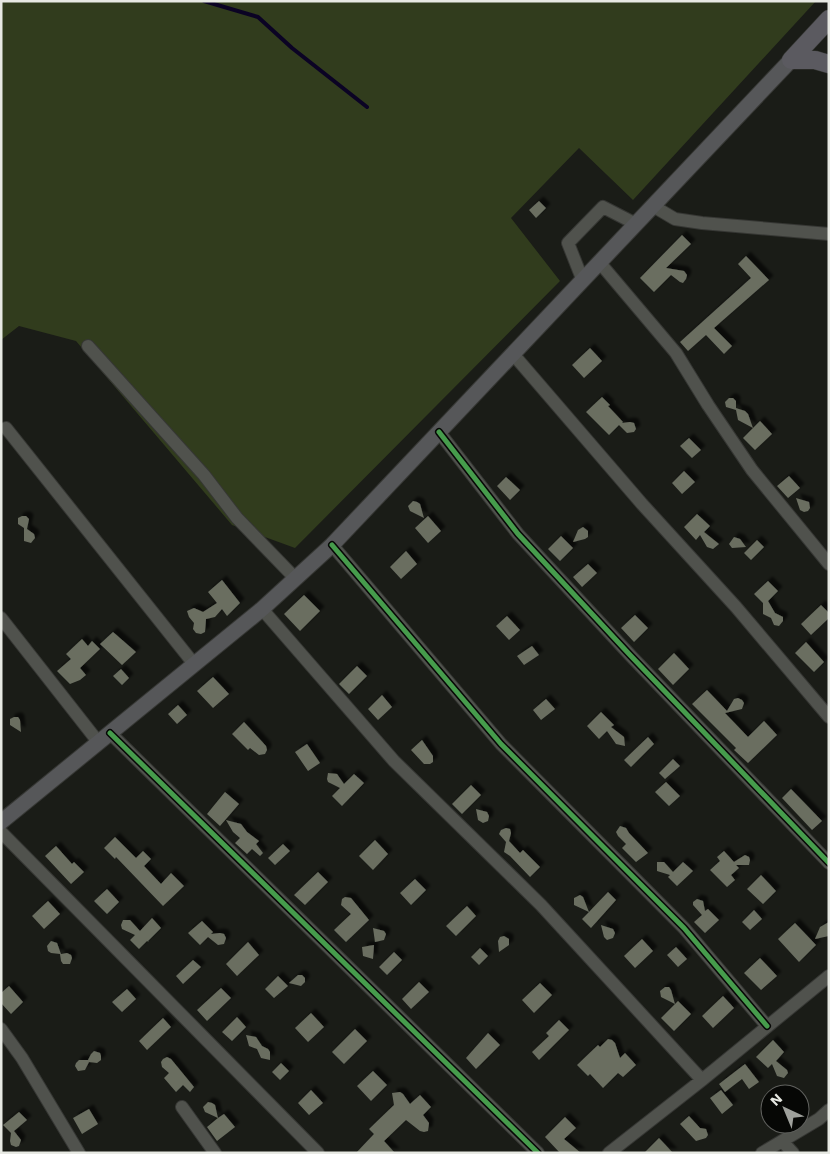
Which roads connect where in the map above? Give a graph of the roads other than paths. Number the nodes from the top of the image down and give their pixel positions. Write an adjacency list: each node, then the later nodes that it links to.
1 (829, 19): 4 (highway)
2 (829, 31): 3 (highway)
3 (829, 40)
4 (791, 60): 5 (highway); 6 (main road)
5 (829, 64)
6 (653, 206): 7 (main road); 8 (street)
7 (636, 224): 9 (main road); 10 (street)
8 (829, 234)
9 (600, 263): 10 (main road); 16 (street)
10 (583, 281): 12 (main road)
11 (88, 346): 17 (street)
12 (513, 354): 14 (main road); 21 (street)
13 (6, 428): 20 (street)
14 (439, 432): 15 (main road); 25 (street)
15 (332, 545): 17 (main road); 27 (street)
16 (829, 564)
17 (296, 579): 18 (main road)
18 (262, 609): 20 (main road); 29 (street)
19 (1, 618): 22 (street)
20 (194, 664): 22 (main road)
21 (829, 717)
22 (105, 738): 23 (main road); 36 (street)
23 (1, 822)
24 (1, 832): 35 (street)
25 (829, 863)
26 (829, 976): 27 (street)
27 (767, 1026): 29 (street)
28 (1, 1029): 33 (street)
29 (702, 1080): 37 (street)
30 (182, 1107): 34 (street)
31 (829, 1110): 32 (street)
32 (782, 1141): 38 (street); 39 (street)
33 (79, 1153)
34 (215, 1153)
35 (318, 1153)
36 (538, 1153)
37 (609, 1153)
38 (762, 1153)
39 (793, 1153)

